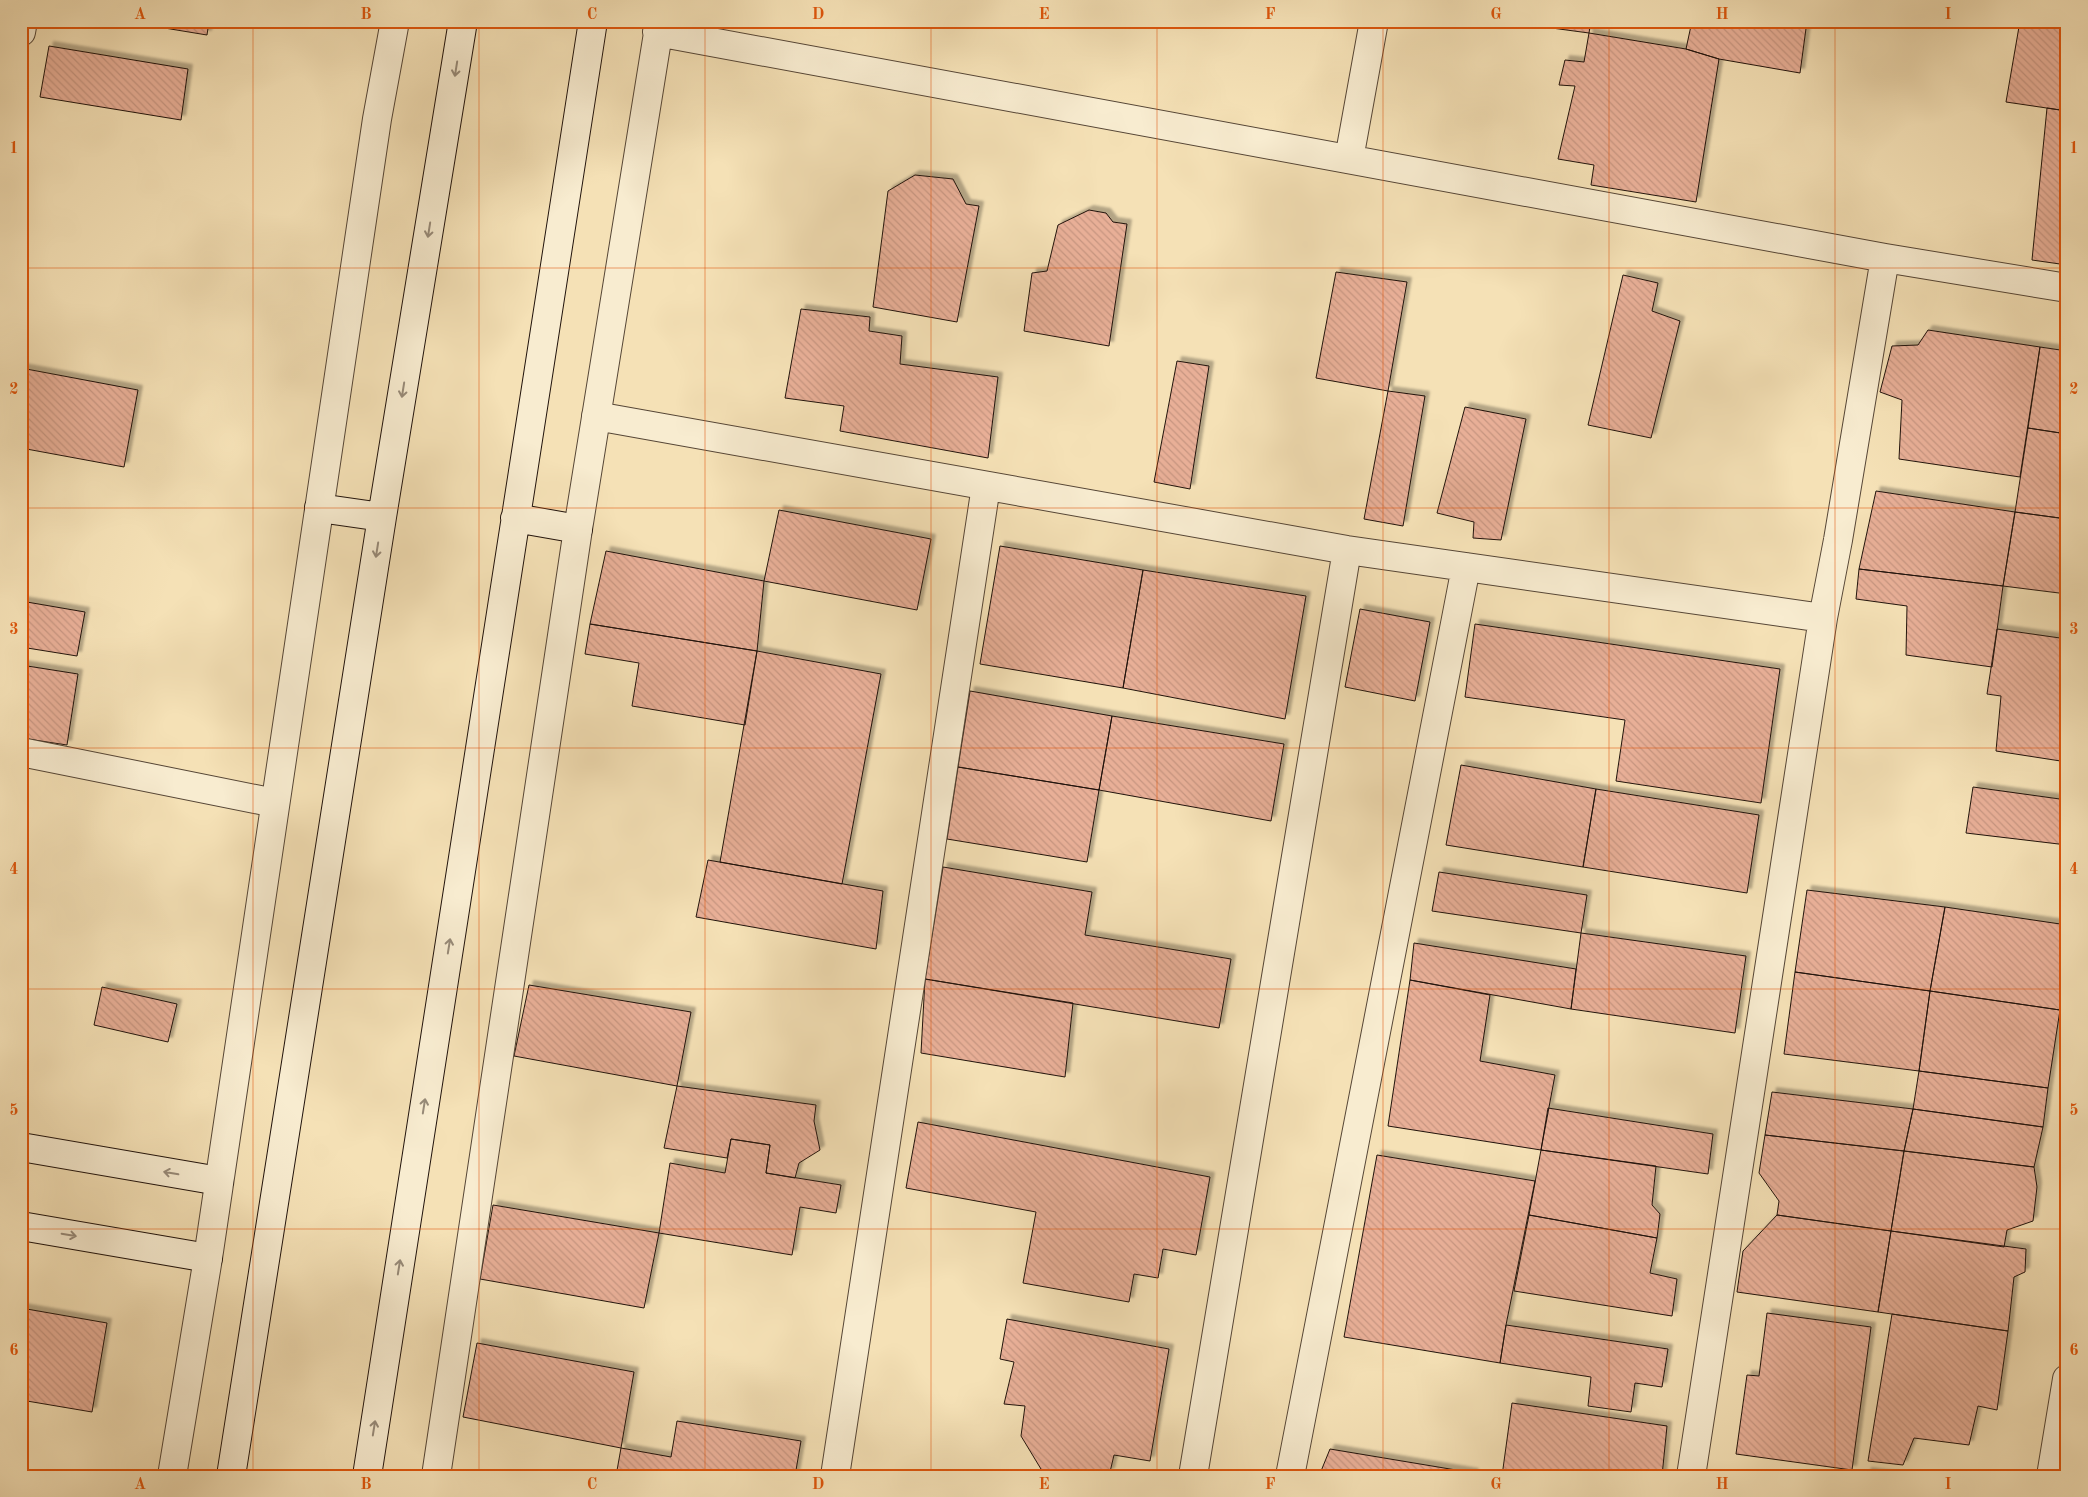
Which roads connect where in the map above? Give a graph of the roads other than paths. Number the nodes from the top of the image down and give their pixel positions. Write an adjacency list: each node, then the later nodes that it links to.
1 (24, 21): 7 (street)
2 (395, 21): 13 (street)
3 (464, 21): 14 (street, one-way to 14)
4 (593, 21): 15 (street)
5 (1374, 21): 8 (street)
6 (658, 26): 8 (street); 11 (street)
7 (21, 32)
8 (1349, 159): 9 (street)
9 (1885, 258): 10 (street); 19 (street)
10 (2067, 288)
11 (596, 416): 12 (street); 16 (street)
12 (986, 486): 17 (street); 31 (street)
13 (319, 508): 14 (street); 21 (street)
14 (382, 517): 28 (street, one-way to 28)
15 (515, 518): 16 (street); 29 (street, one-way to 15)
16 (578, 528): 30 (street)
17 (1347, 550): 18 (street); 32 (street)
18 (1466, 567): 19 (street); 33 (street)
19 (1823, 618): 34 (street)
20 (21, 752): 21 (street)
21 (275, 803): 23 (street)
22 (21, 1148): 23 (street, one-way to 22)
23 (219, 1181): 25 (street)
24 (21, 1226): 25 (street, one-way to 25)
25 (208, 1258): 27 (street)
26 (2067, 1379): 35 (street)
27 (172, 1476)
28 (231, 1476)
29 (367, 1476)
30 (436, 1476)
31 (835, 1476)
32 (1193, 1476)
33 (1290, 1476)
34 (1691, 1476)
35 (2051, 1476)

